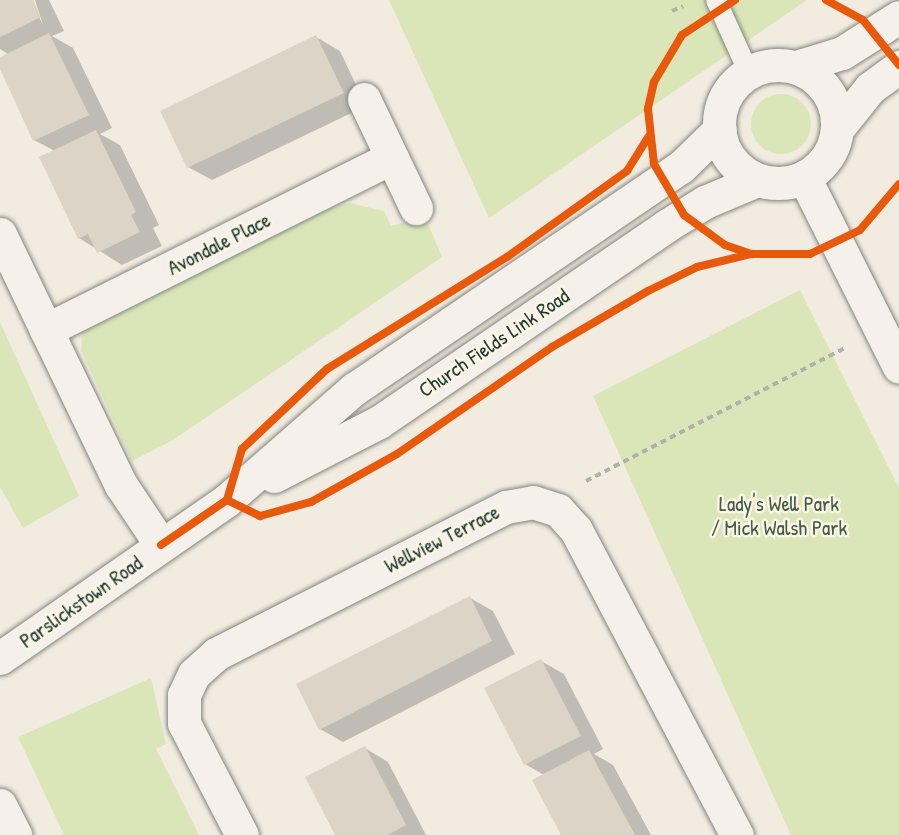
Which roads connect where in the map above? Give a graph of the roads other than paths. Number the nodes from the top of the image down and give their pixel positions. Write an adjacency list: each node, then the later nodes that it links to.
1 (716, 0): 5 (lane)
2 (899, 17): 3 (street)
3 (796, 67): 5 (street); 7 (street)
4 (899, 67): 7 (street)
5 (749, 73): 8 (street)
6 (364, 99): 9 (street)
7 (838, 128): 10 (street)
8 (720, 129): 11 (street); 16 (street, Church Fields Link Road)
9 (391, 158): 12 (street); 14 (street, Avondale Place)
10 (804, 177): 11 (street); 15 (street)
11 (757, 180): 16 (street, Church Fields Link Road)
12 (416, 208)
13 (0, 234): 14 (street)
14 (46, 330): 17 (street)
15 (899, 367)
16 (227, 500): 17 (street, Church Fields Link Road)
17 (162, 545): 18 (street, Parslickstown Road)
18 (0, 658)
19 (0, 805): 20 (street)
20 (15, 835)
21 (242, 835): 22 (street, Wellview Terrace)
22 (737, 835)

